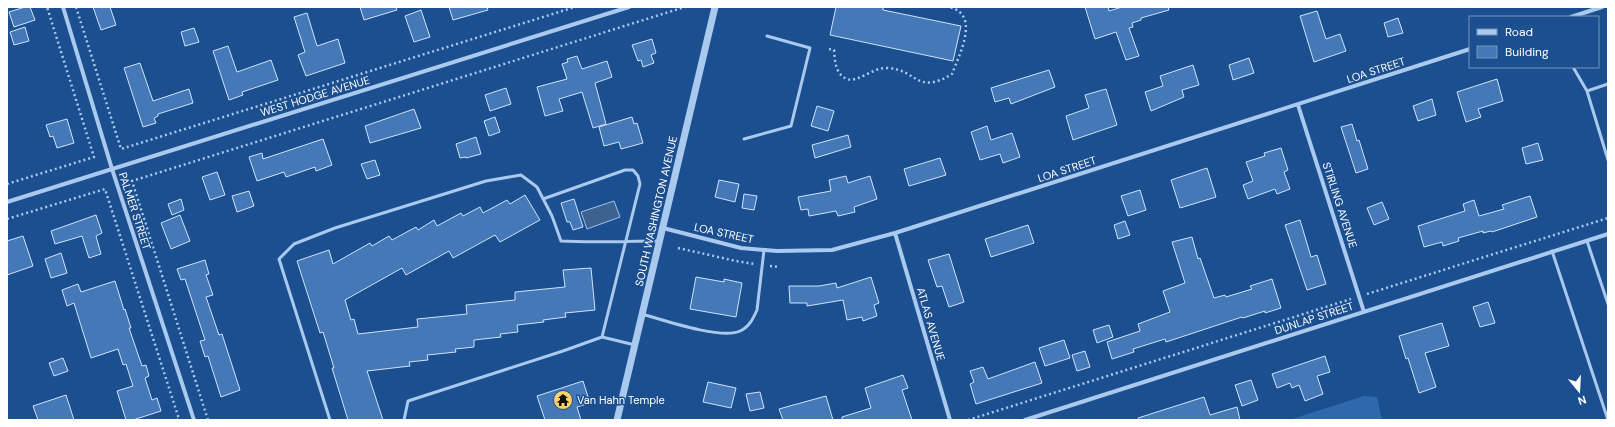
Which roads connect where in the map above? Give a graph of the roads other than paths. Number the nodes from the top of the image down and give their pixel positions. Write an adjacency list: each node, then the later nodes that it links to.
1 (63, 7): 14 (street, PALMER STREET)
2 (629, 7): 14 (street, WEST HODGE AVENUE)
3 (715, 7): 17 (street, SOUTH WASHINGTON AVENUE)
4 (1602, 7): 5 (street)
5 (1574, 16)
6 (767, 36): 12 (lane)
7 (1469, 49): 11 (street, LOA STREET)
8 (1574, 68): 10 (lane)
9 (1608, 84): 10 (lane)
10 (1587, 91): 13 (lane)
11 (1298, 104): 18 (street, LOA STREET); 26 (street, STIRLING AVENUE)
12 (744, 139)
13 (1608, 160)
14 (112, 169): 16 (street, WEST HODGE AVENUE); 30 (street, PALMER STREET)
15 (543, 199): 20 (lane); 20 (lane); 31 (lane)
16 (7, 202)
17 (663, 228): 22 (street, SOUTH WASHINGTON AVENUE); 23 (street, LOA STREET)
18 (896, 233): 23 (street, LOA STREET); 34 (street, ATLAS AVENUE)
19 (1608, 234): 21 (street, DUNLAP STREET)
20 (625, 240): 22 (lane); 28 (lane)
21 (1586, 240): 24 (street, DUNLAP STREET); 25 (lane)
22 (661, 241): 27 (street, SOUTH WASHINGTON AVENUE)
23 (764, 250): 27 (lane)
24 (1552, 251): 26 (street, DUNLAP STREET); 36 (lane)
25 (1608, 304)
26 (1364, 312): 35 (street, DUNLAP STREET)
27 (642, 314): 29 (street, SOUTH WASHINGTON AVENUE)
28 (602, 337): 29 (lane); 32 (lane)
29 (635, 345): 33 (street, SOUTH WASHINGTON AVENUE)
30 (194, 420)
31 (330, 420)
32 (404, 420)
33 (617, 420)
34 (950, 420)
35 (1024, 420)
36 (1608, 420)

